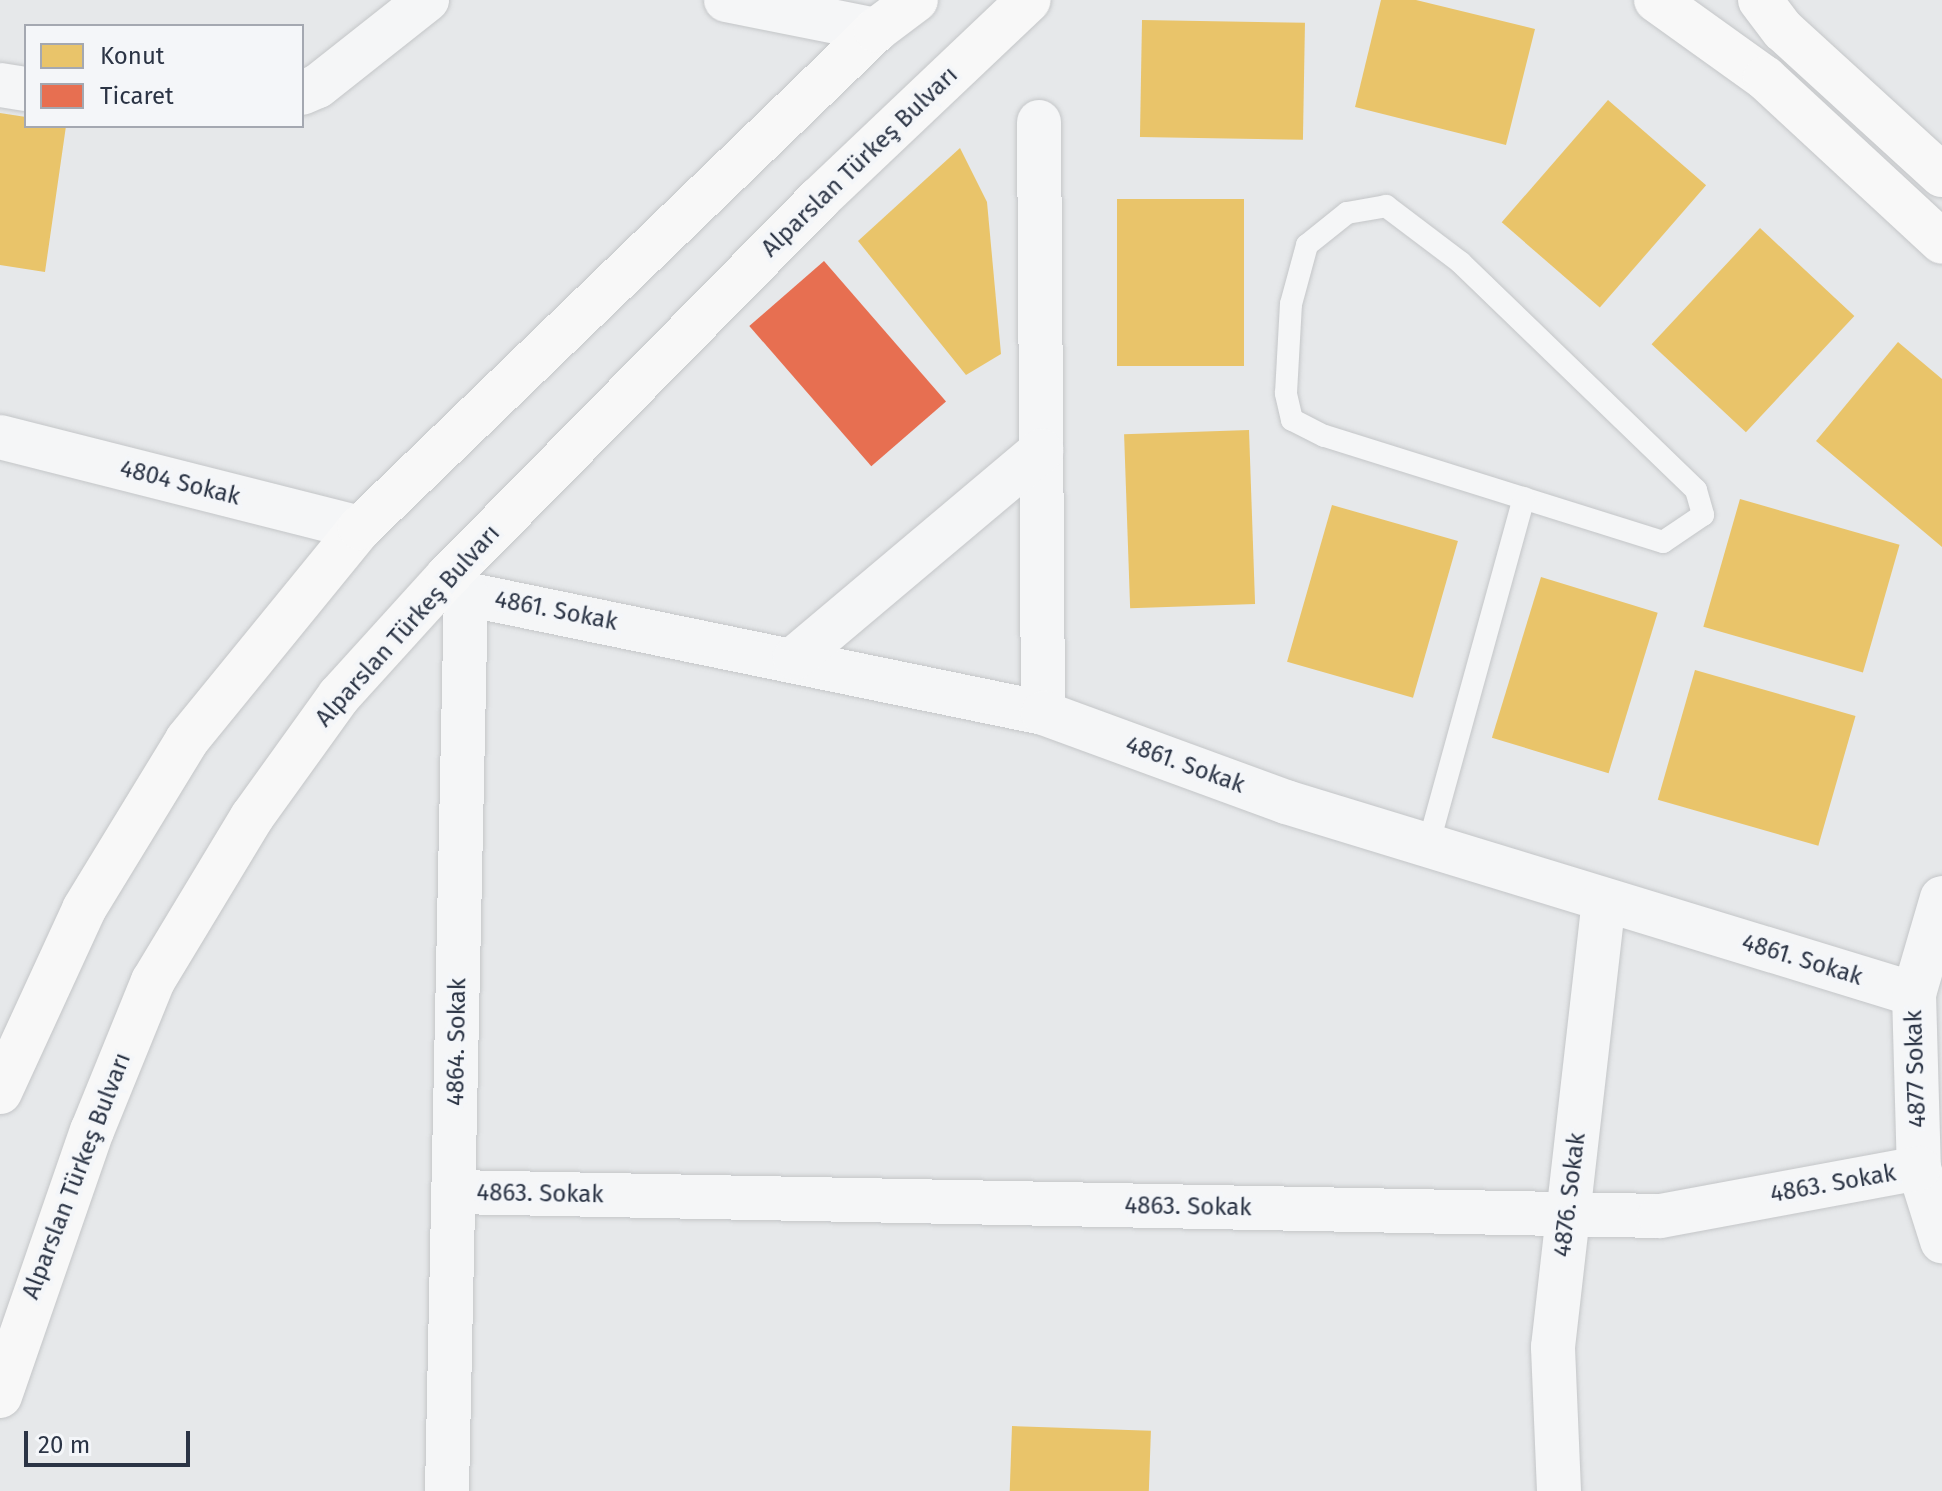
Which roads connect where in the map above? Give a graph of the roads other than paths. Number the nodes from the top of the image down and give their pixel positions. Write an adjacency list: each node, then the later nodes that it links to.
1 (427, 0): 11 (street)
2 (726, 0): 7 (street)
3 (1029, 0): 19 (main road, Alparslan Türkeş Bulvarı)
4 (1656, 0): 8 (main road)
5 (1704, 0): 8 (main road)
6 (1773, 10): 13 (main road)
7 (900, 11): 18 (main road)
8 (1765, 78): 14 (main road)
9 (0, 85): 10 (street)
10 (24, 89)
11 (304, 92)
12 (1039, 122): 16 (street)
13 (1942, 175)
14 (1942, 242)
15 (0, 437): 18 (street, 4804 Sokak)
16 (1041, 451): 20 (street); 21 (street)
17 (1524, 498): 17 (lane); 22 (lane)
18 (360, 528): 26 (main road)
19 (457, 585): 20 (street, 4861. Sokak); 28 (street, 4864. Sokak); 31 (main road, Alparslan Türkeş Bulvarı)
20 (795, 658): 21 (street, 4861. Sokak)
21 (1043, 713): 22 (street, 4861. Sokak)
22 (1428, 846): 24 (street, 4861. Sokak)
23 (1942, 898): 25 (street, 4877 Sokak)
24 (1604, 900): 25 (street, 4861. Sokak); 29 (street, 4876. Sokak)
25 (1914, 994): 27 (street, 4877 Sokak)
26 (0, 1092)
27 (1919, 1168): 29 (street, 4863. Sokak); 30 (street, 4877 Sokak)
28 (454, 1192): 29 (street, 4863. Sokak); 32 (street, 4864. Sokak)
29 (1568, 1215): 33 (street, 4876. Sokak)
30 (1942, 1241)
31 (0, 1396)
32 (447, 1491)
33 (1559, 1491)

